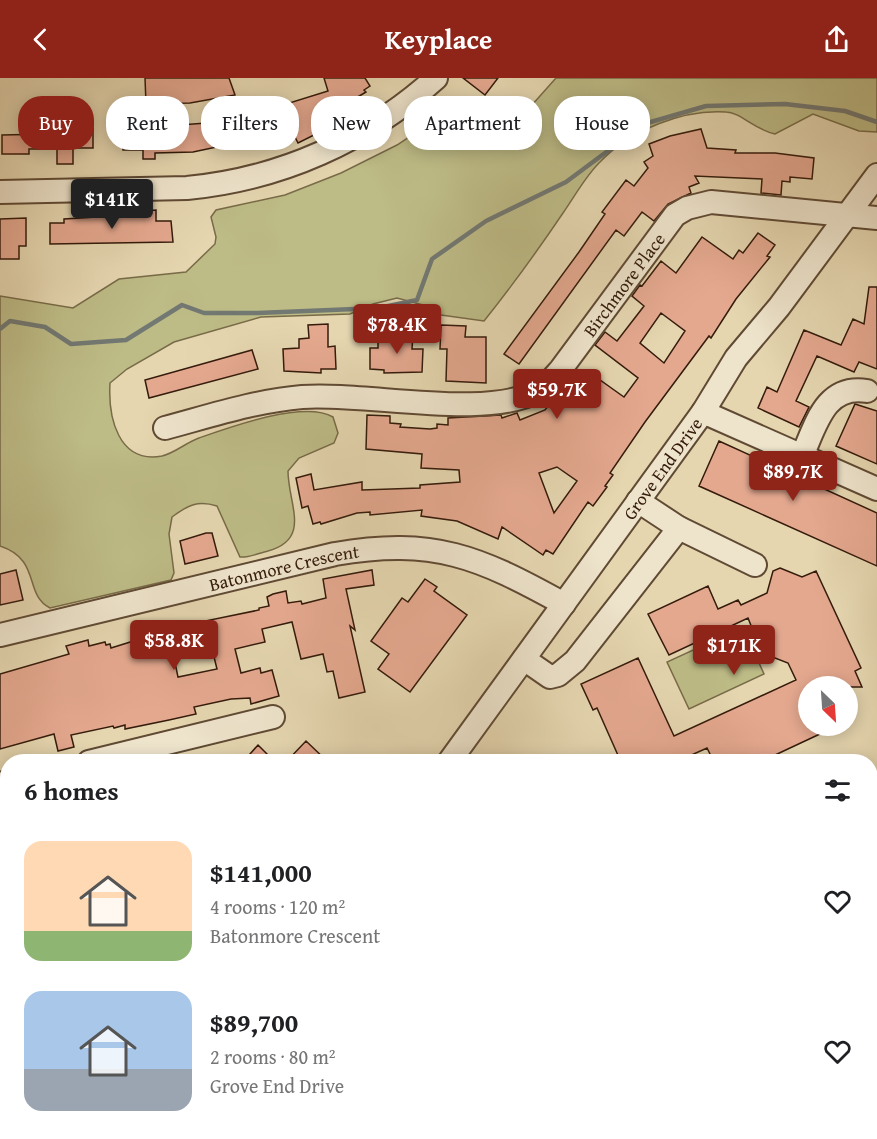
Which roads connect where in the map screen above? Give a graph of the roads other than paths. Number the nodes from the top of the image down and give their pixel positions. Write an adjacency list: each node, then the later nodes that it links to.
1 (436, 78): 3 (street)
2 (877, 175): 4 (street, Grove End Drive)
3 (0, 192)
4 (849, 214): 5 (street, Birchmore Place); 7 (street, Grove End Drive); 8 (street, Birchmore Place)
5 (877, 218)
6 (867, 391): 9 (street)
7 (702, 412): 9 (street); 11 (street, Grove End Drive)
8 (165, 428)
9 (802, 456): 10 (street)
10 (877, 489)
11 (638, 501): 12 (street); 14 (street, Grove End Drive)
12 (679, 528): 13 (street); 16 (street)
13 (755, 565)
14 (564, 604): 15 (street, Batonmore Crescent); 16 (street, Grove End Drive)
15 (0, 635)
16 (524, 659): 19 (street, Grove End Drive)
17 (273, 717): 18 (street)
18 (123, 754)
19 (455, 754)

